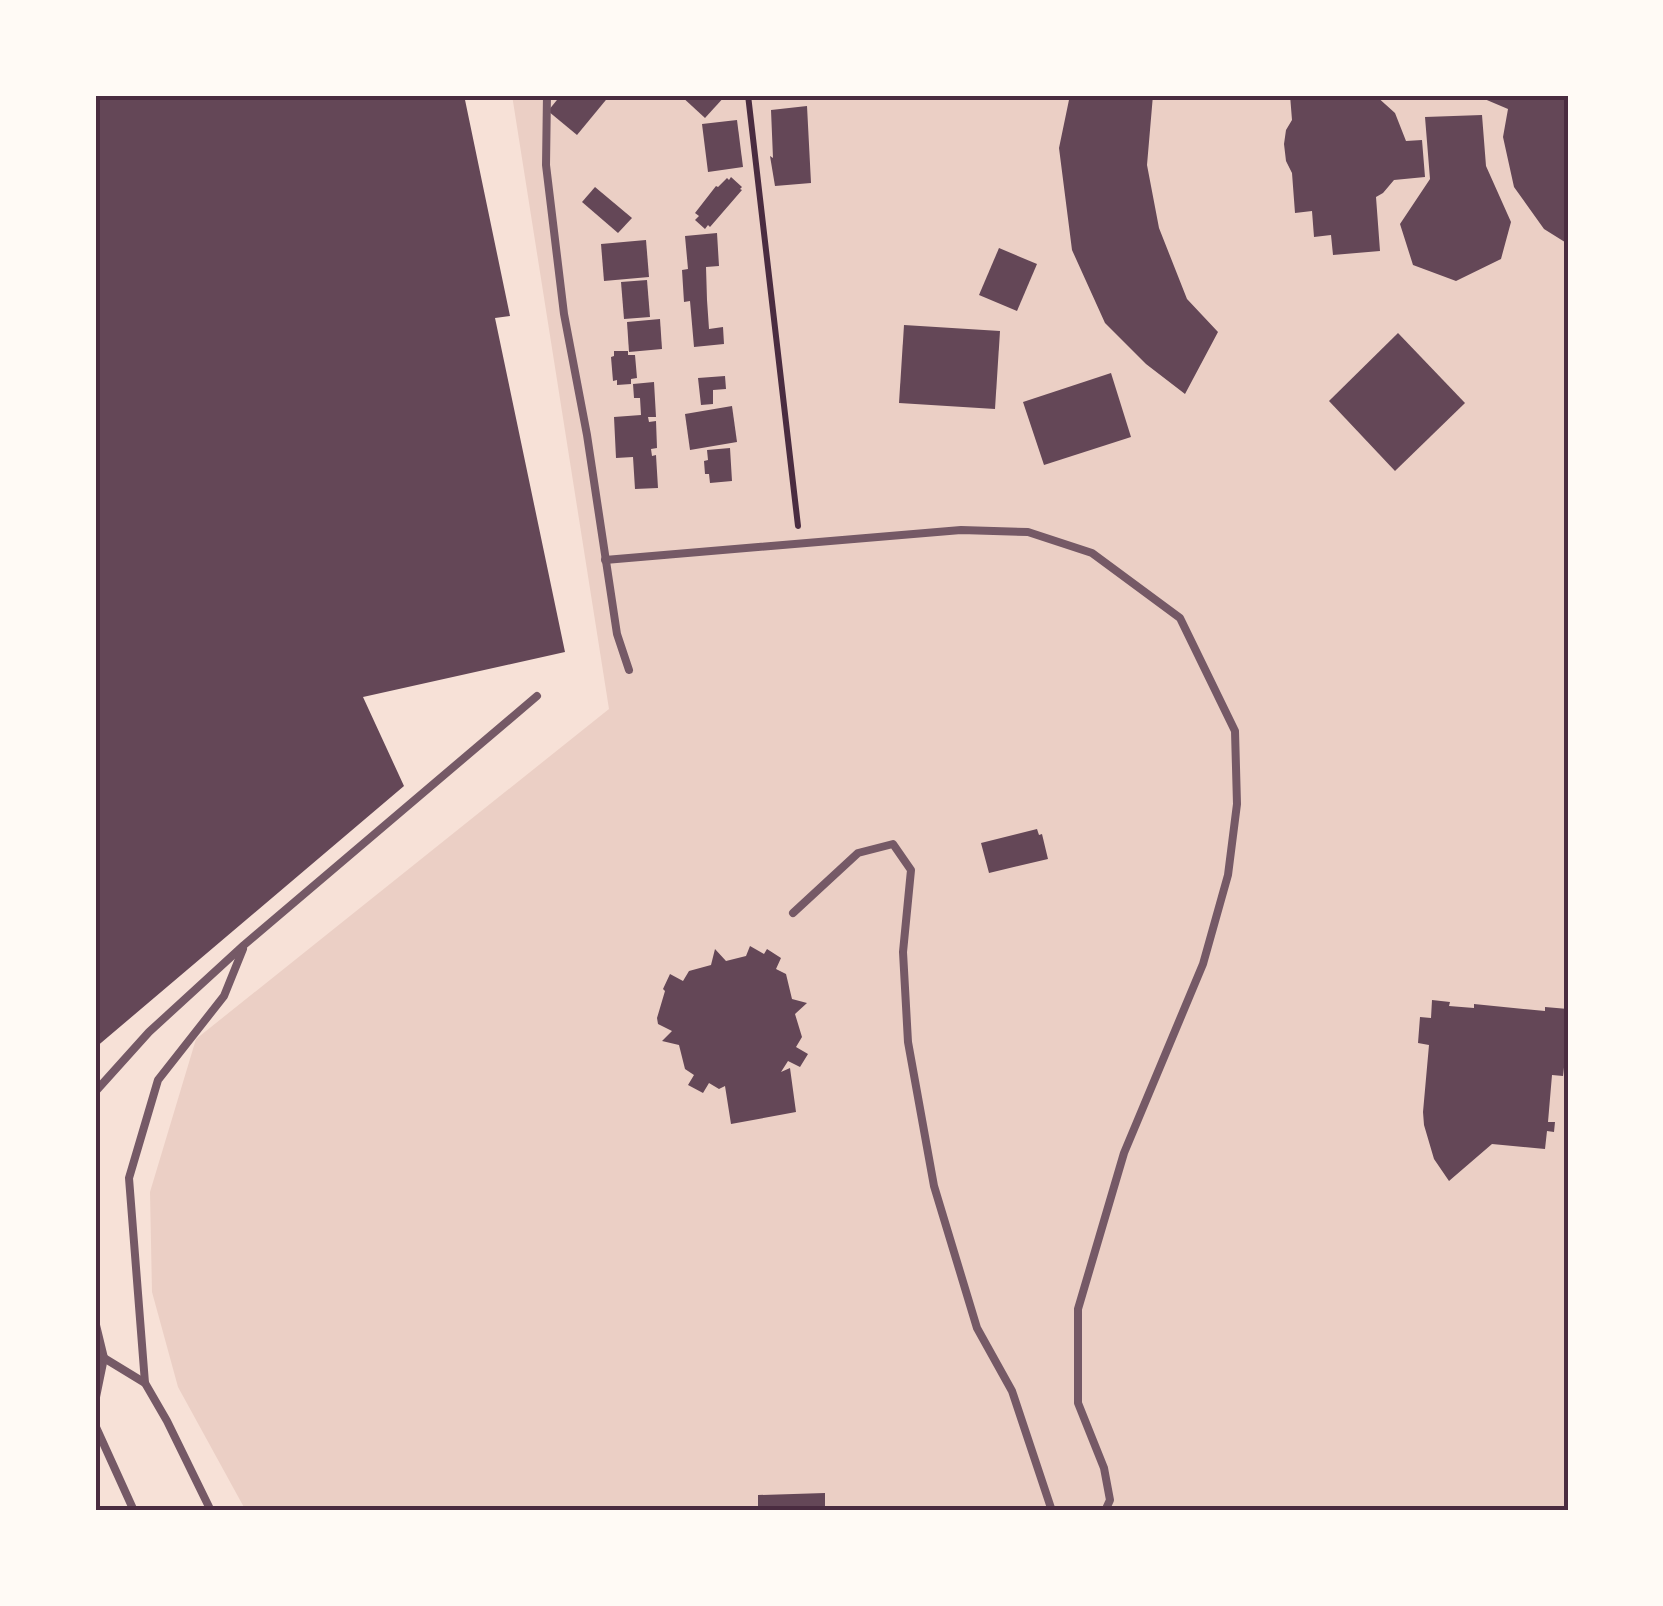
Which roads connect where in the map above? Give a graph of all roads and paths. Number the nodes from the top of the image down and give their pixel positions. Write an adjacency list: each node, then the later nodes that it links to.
1 (547, 95): 4 (lane)
2 (748, 95): 3 (path)
3 (800, 542): 4 (lane); 19 (lane)
4 (605, 560): 5 (lane)
5 (629, 670)
6 (536, 696): 8 (lane)
7 (793, 913): 18 (lane)
8 (244, 945): 9 (lane); 13 (lane)
9 (95, 1092)
10 (95, 1321): 11 (lane)
11 (96, 1332): 12 (lane)
12 (104, 1358): 13 (lane); 14 (lane)
13 (145, 1383): 17 (lane)
14 (95, 1402)
15 (95, 1425): 16 (lane)
16 (134, 1511)
17 (211, 1511)
18 (1052, 1511)
19 (1104, 1511)

